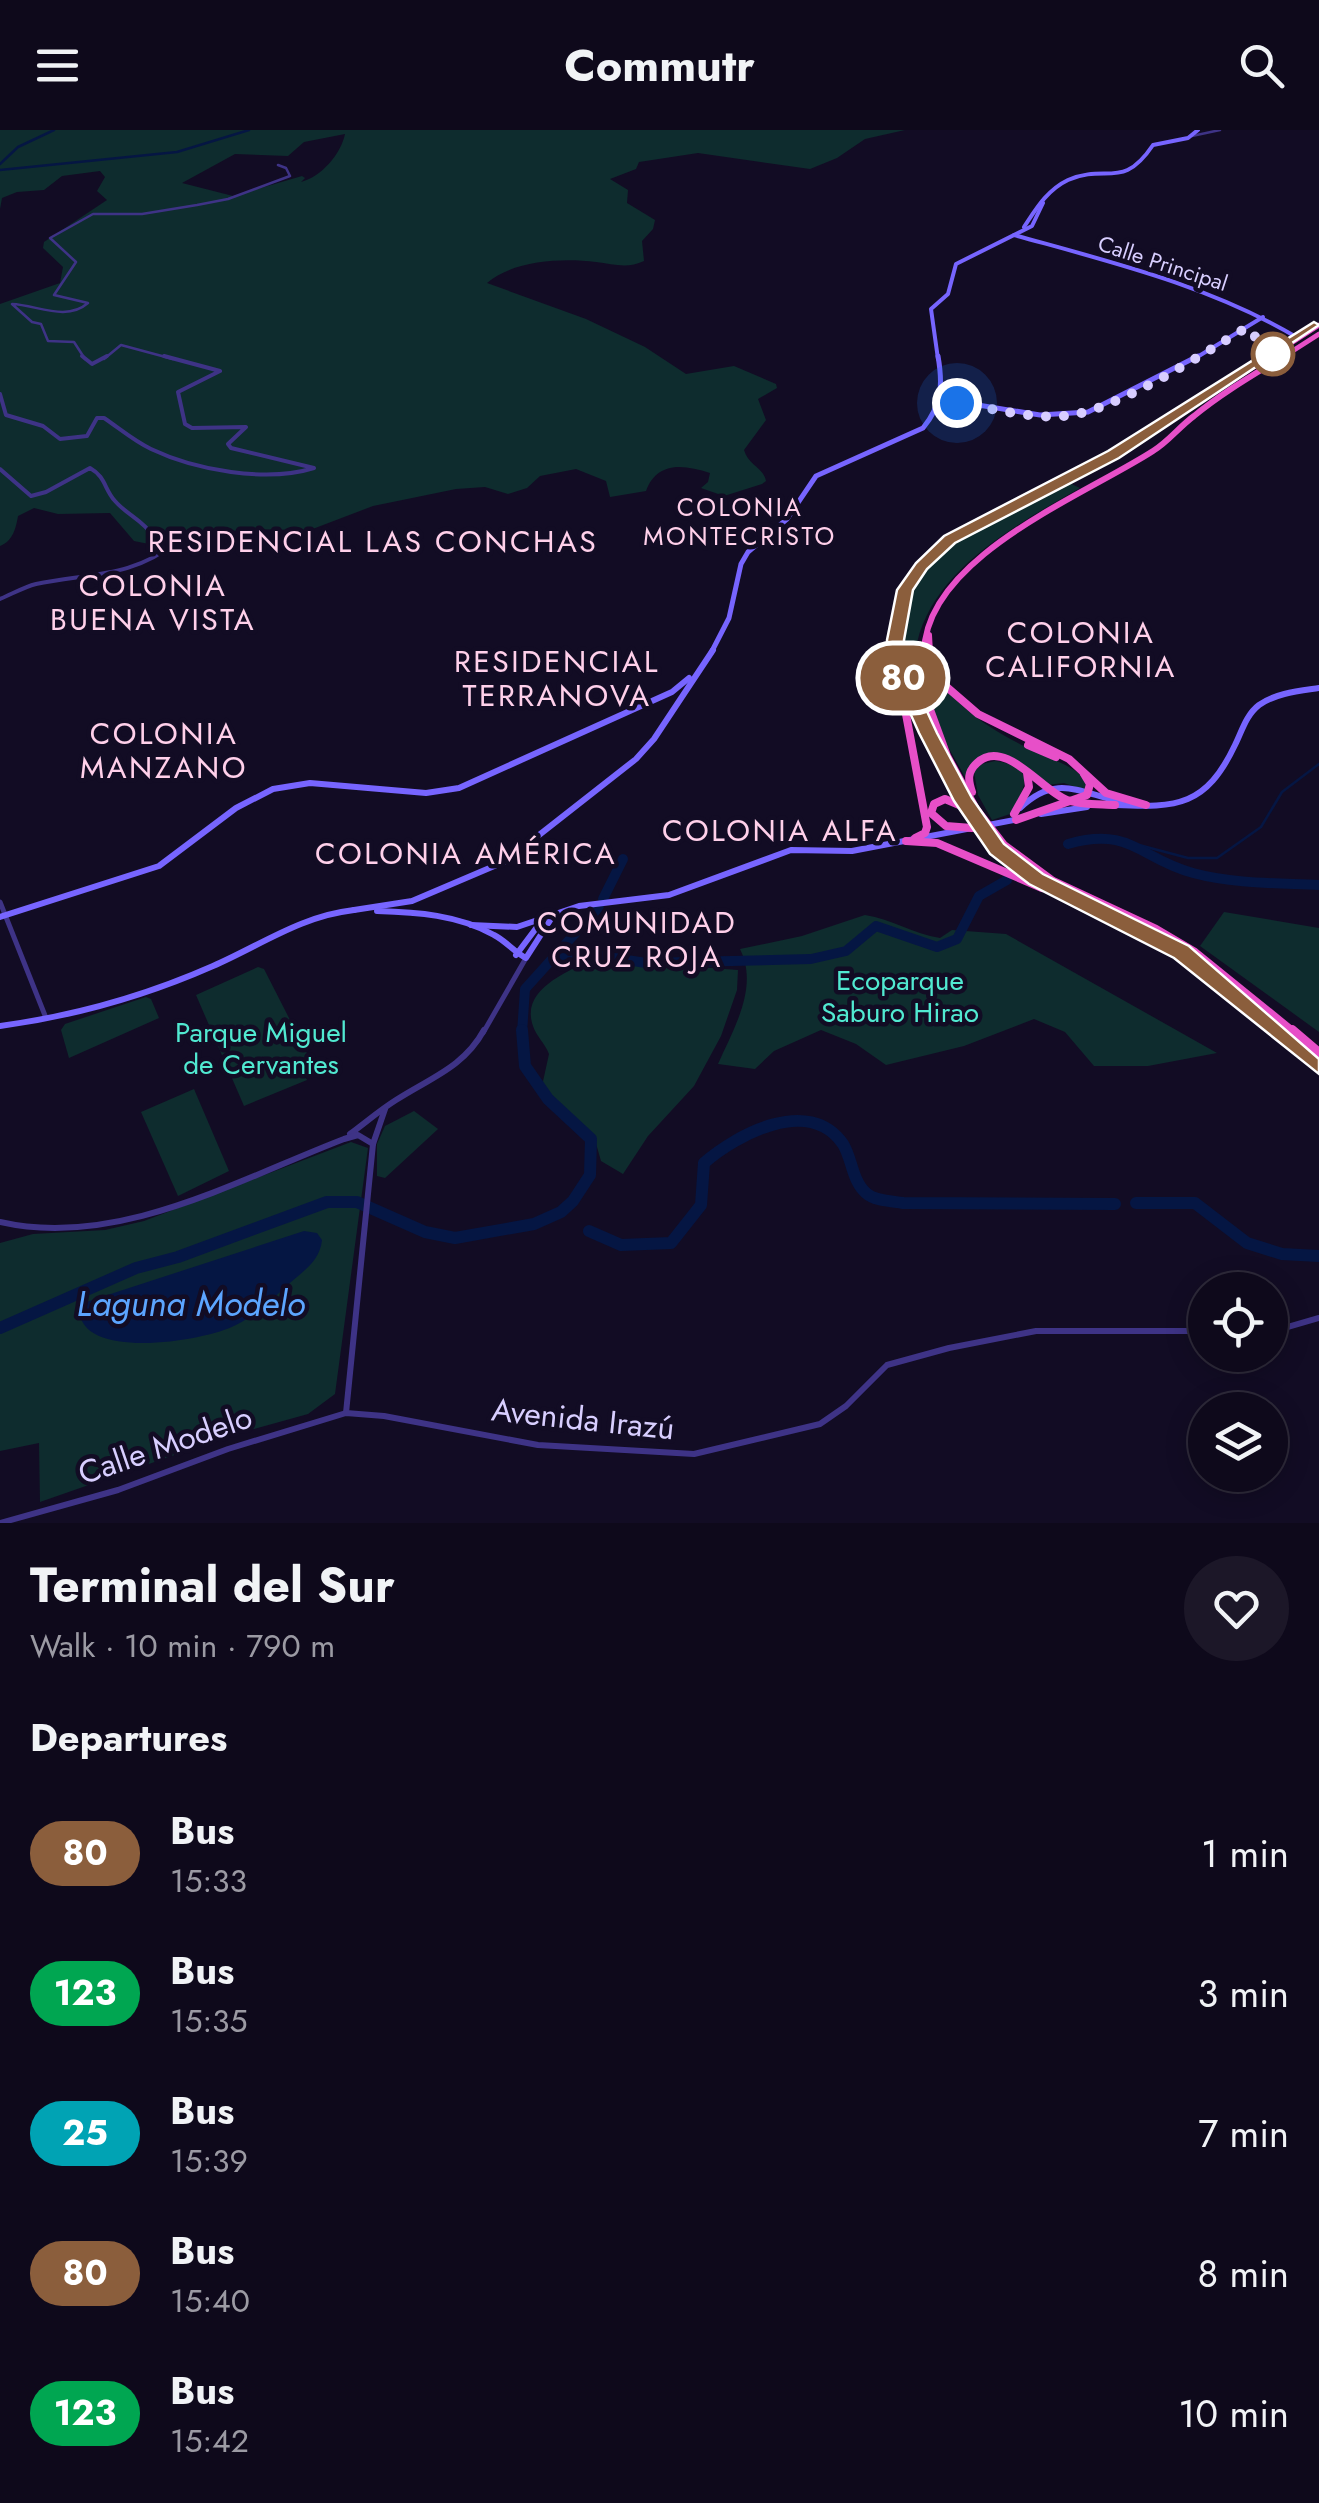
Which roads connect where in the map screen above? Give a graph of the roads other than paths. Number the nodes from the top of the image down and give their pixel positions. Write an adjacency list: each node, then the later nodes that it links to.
1 (1198, 130): 3 (main road)
2 (1220, 130): 3 (street)
3 (1192, 136): 5 (main road)
4 (278, 165): 12 (street)
5 (1074, 178): 6 (main road); 6 (main road)
6 (1037, 210): 7 (main road); 7 (main road)
7 (1015, 234): 8 (main road, Calle Principal); 13 (main road)
8 (1263, 318): 11 (main road, Calle Principal); 13 (main road)
9 (1319, 325): 11 (highway)
10 (1319, 334): 15 (highway)
11 (1298, 338): 14 (highway)
12 (0, 394)
13 (941, 399): 22 (main road)
14 (1150, 433): 15 (highway); 16 (highway)
15 (1174, 435): 17 (highway)
16 (1114, 454): 17 (highway); 21 (highway)
17 (1127, 464): 20 (highway)
18 (0, 469): 19 (street)
19 (0, 599)
20 (932, 616): 26 (highway); 34 (highway)
21 (897, 666): 34 (highway); 36 (highway)
22 (695, 675): 24 (main road); 25 (main road)
23 (1319, 688): 32 (main road)
24 (650, 702): 25 (main road); 43 (main road)
25 (668, 713): 38 (main road)
26 (1014, 733): 27 (highway); 28 (highway)
27 (1025, 738): 28 (highway); 32 (highway)
28 (1065, 760): 33 (highway)
29 (1021, 766): 30 (highway); 33 (highway); 34 (highway)
30 (1082, 797): 31 (highway); 32 (main road); 33 (main road)
31 (1114, 804): 32 (main road); 33 (main road)
32 (1149, 806)
33 (1015, 817): 34 (main road)
34 (975, 822): 34 (highway); 35 (main road); 37 (highway); 52 (highway)
35 (952, 832): 36 (main road); 37 (highway)
36 (906, 841): 40 (highway); 44 (main road)
37 (997, 849): 40 (highway)
38 (447, 888): 41 (main road); 42 (main road)
39 (0, 902): 43 (street)
40 (1093, 908): 53 (highway)
41 (354, 910): 42 (main road); 50 (main road)
42 (435, 915): 46 (main road)
43 (2, 916): 50 (street)
44 (552, 918): 45 (main road); 48 (main road)
45 (541, 922): 46 (main road); 47 (main road)
46 (471, 925): 47 (main road)
47 (516, 955): 48 (main road); 49 (street)
48 (526, 958): 49 (street)
49 (520, 968): 54 (street)
50 (47, 1020): 51 (main road)
51 (0, 1026)
52 (1319, 1054)
53 (1319, 1065)
54 (385, 1109): 55 (street); 56 (street)
55 (344, 1139): 56 (street); 57 (street)
56 (374, 1144): 61 (street)
57 (0, 1222)
58 (1319, 1318): 59 (street)
59 (1288, 1327)
60 (1188, 1330): 61 (street, Avenida Irazú)
61 (346, 1414): 62 (street, Calle Modelo)
62 (0, 1523)

